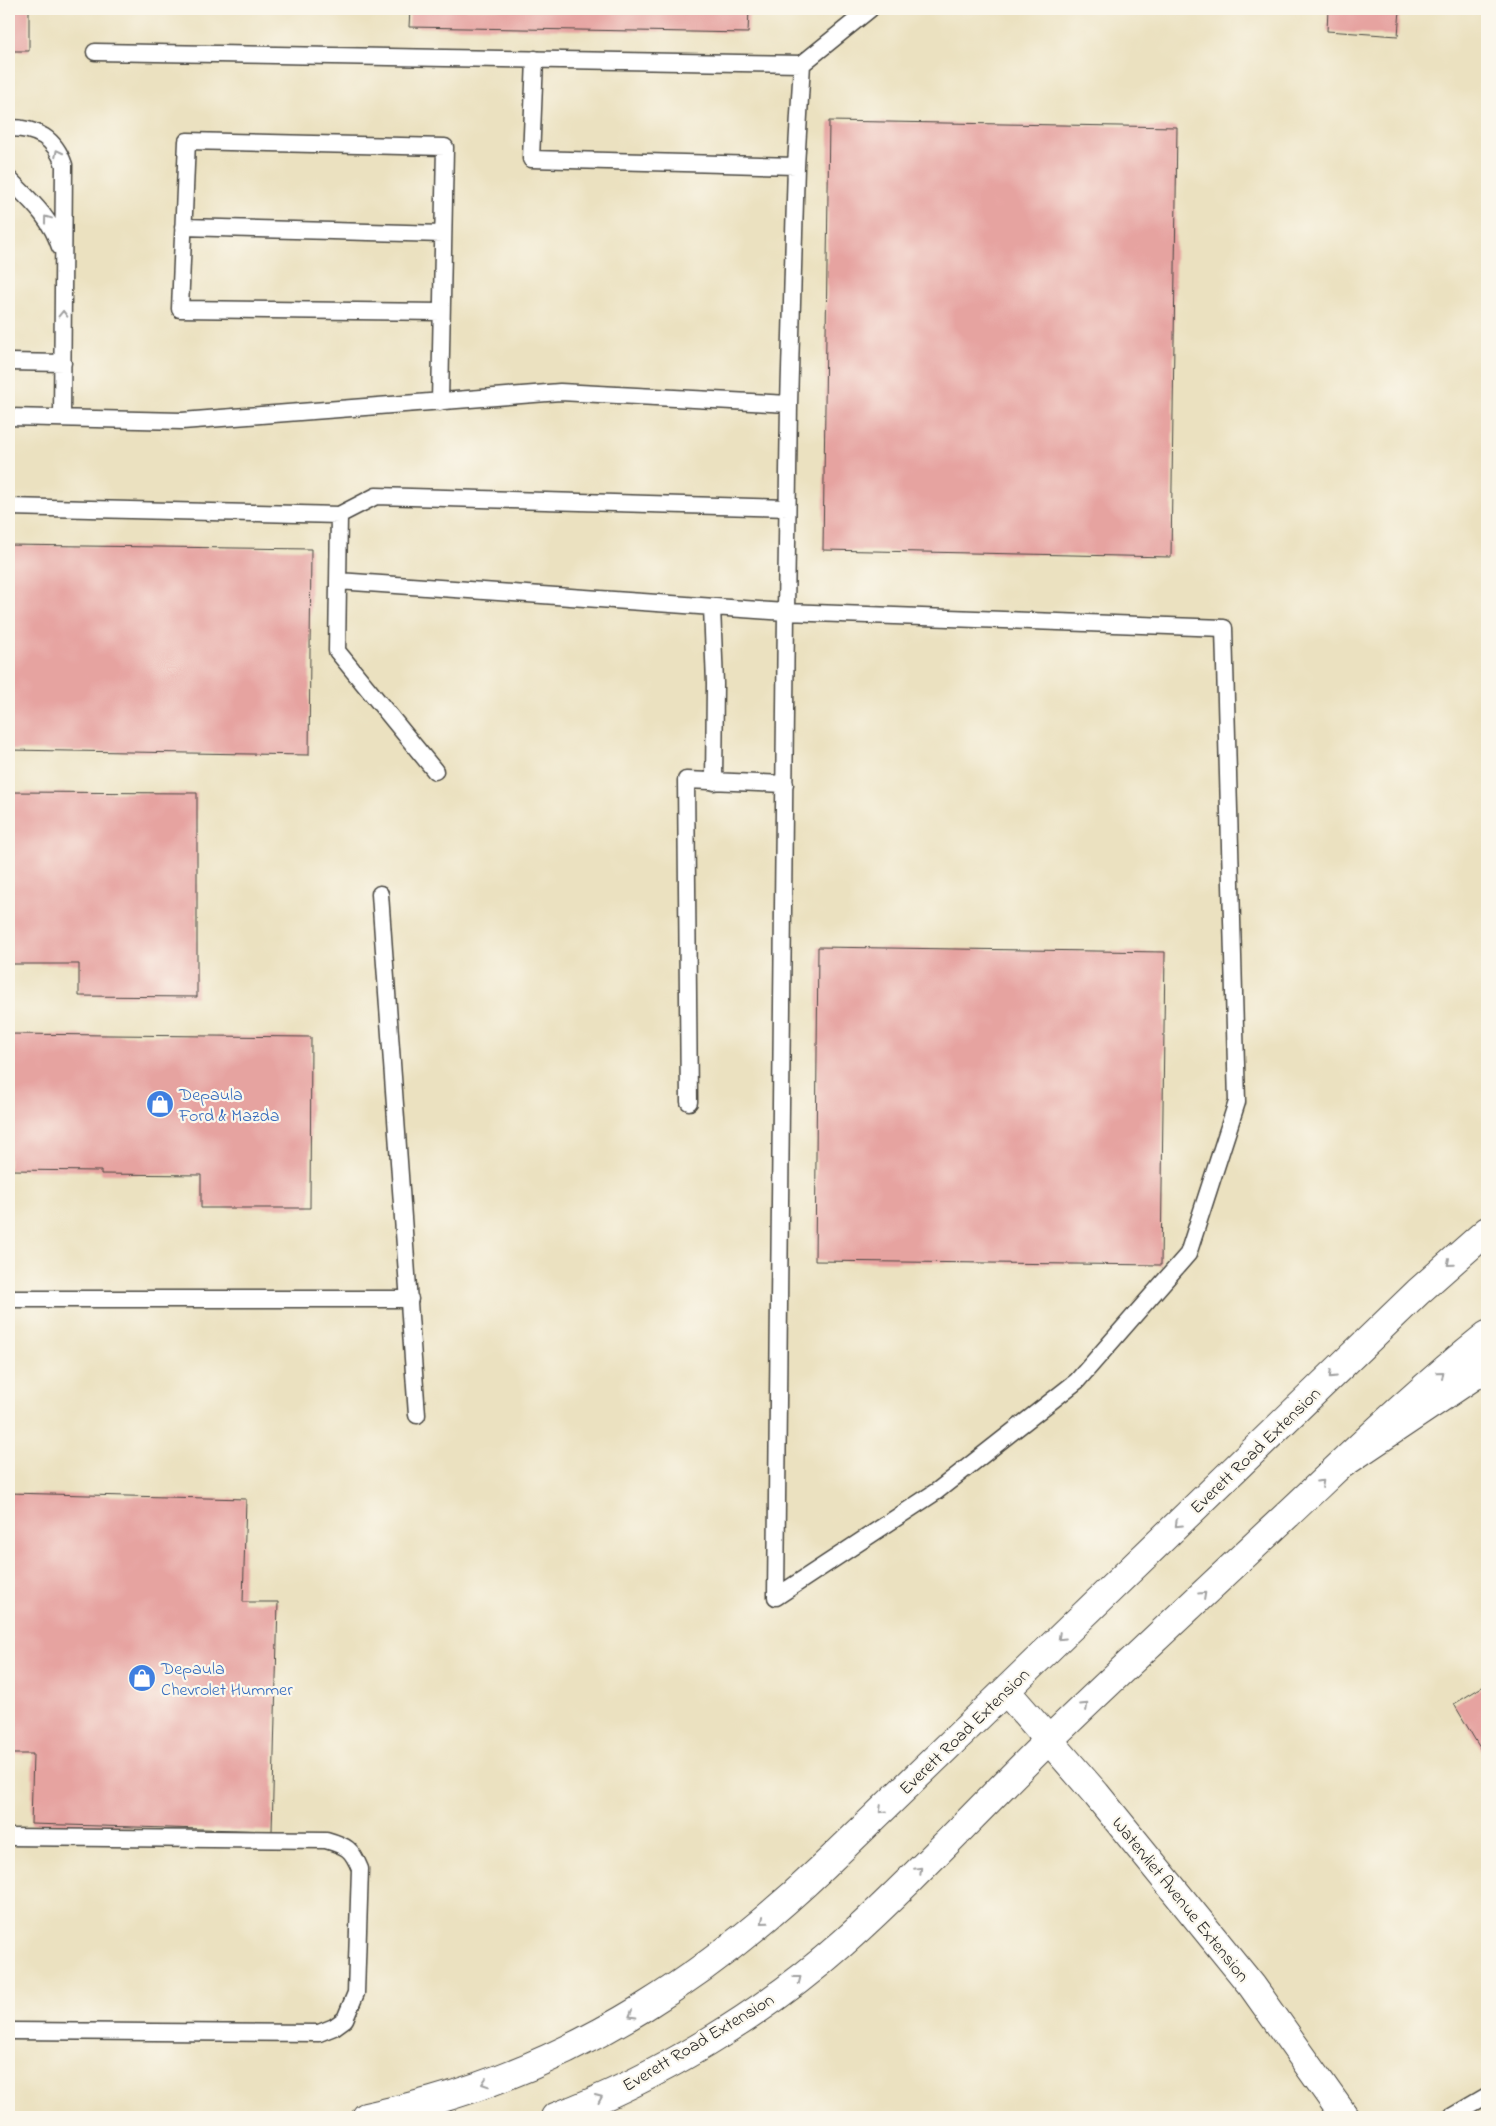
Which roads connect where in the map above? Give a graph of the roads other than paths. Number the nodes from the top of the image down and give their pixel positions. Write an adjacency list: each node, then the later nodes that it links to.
1 (870, 9): 4 (lane)
2 (95, 52): 3 (lane)
3 (535, 59): 4 (lane); 6 (lane)
4 (802, 64): 6 (lane)
5 (9, 128): 10 (lane, one-way to 5)
6 (796, 166): 15 (lane)
7 (9, 180): 10 (lane, one-way to 7)
8 (183, 227): 9 (lane); 9 (lane); 11 (lane)
9 (443, 234): 11 (lane)
10 (64, 264): 13 (lane, one-way to 10)
11 (441, 312): 14 (lane)
12 (9, 362): 13 (lane)
13 (62, 363): 17 (lane)
14 (440, 402): 15 (lane); 17 (lane)
15 (789, 404): 19 (lane)
16 (9, 417): 17 (lane)
17 (62, 418)
18 (9, 507): 20 (lane)
19 (788, 508): 20 (lane); 23 (lane)
20 (339, 515): 21 (lane)
21 (338, 581): 22 (lane); 24 (lane)
22 (712, 607): 23 (lane); 25 (lane)
23 (786, 612): 26 (lane); 26 (lane)
24 (435, 771)
25 (714, 782): 26 (lane); 28 (lane)
26 (785, 784)
27 (380, 894): 31 (lane)
28 (689, 1102)
29 (1487, 1231): 36 (main road, Everett Road Extension, one-way to 36)
30 (9, 1299): 31 (lane)
31 (410, 1300): 34 (lane)
32 (1487, 1335): 35 (main road, Everett Road Extension, one-way to 32)
33 (1487, 1367): 35 (main road)
34 (417, 1415)
35 (1341, 1465): 37 (main road, Everett Road Extension, one-way to 35)
36 (1006, 1691): 37 (main road, Watervliet Avenue Extension); 41 (main road, Everett Road Extension, one-way to 41)
37 (1049, 1740): 42 (main road, Everett Road Extension, one-way to 37); 43 (main road, Watervliet Avenue Extension)
38 (9, 1837): 39 (lane)
39 (9, 2031)
40 (1487, 2096): 44 (lane)
41 (366, 2117)
42 (555, 2117)
43 (1345, 2117)
44 (1452, 2117)

